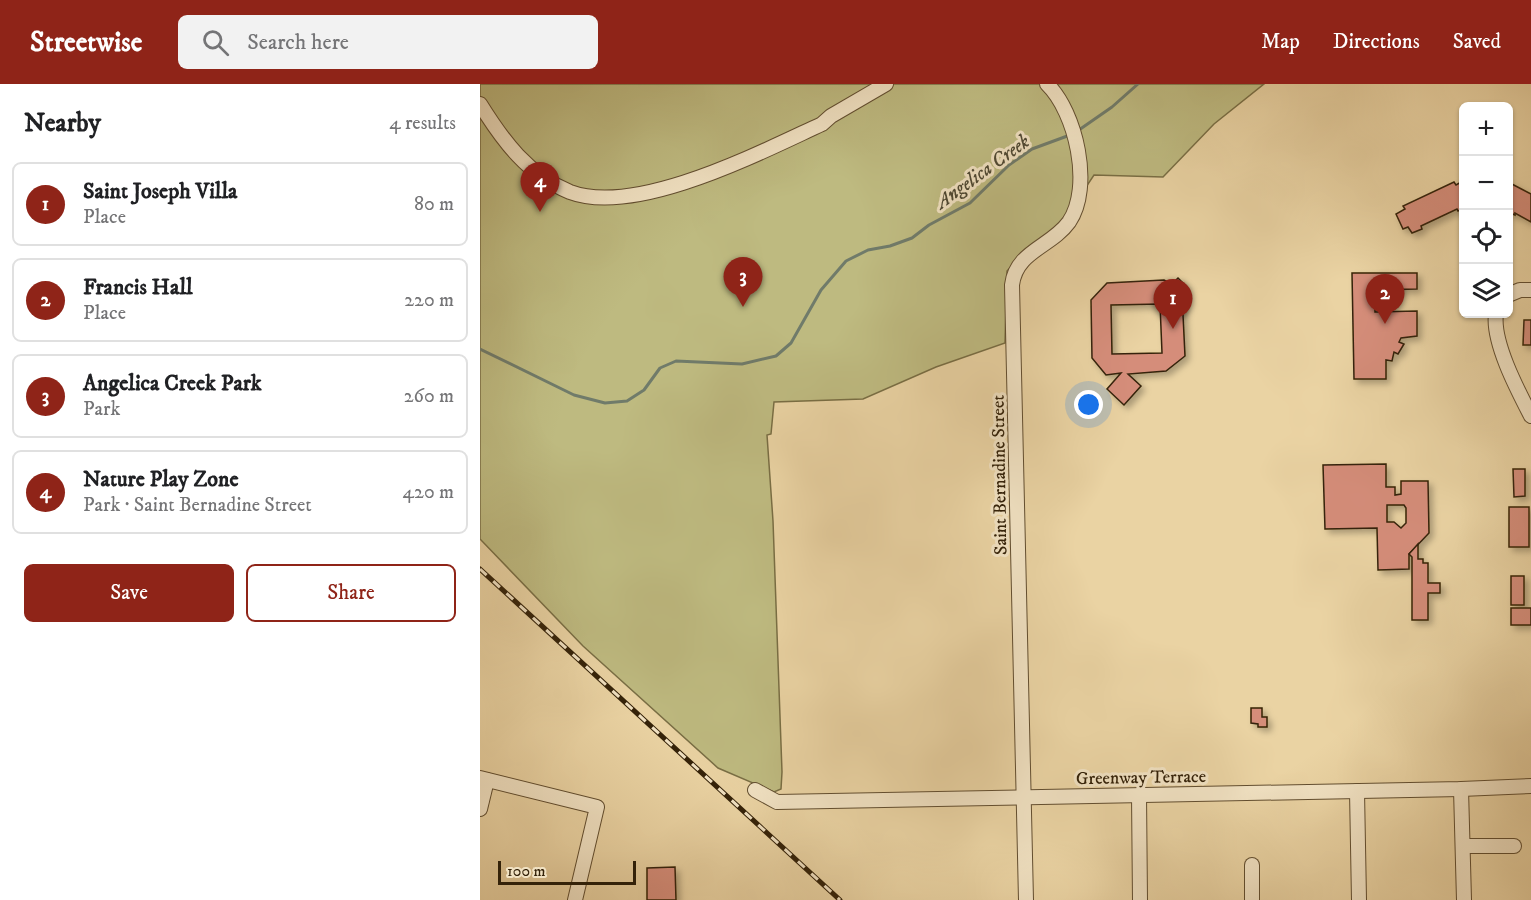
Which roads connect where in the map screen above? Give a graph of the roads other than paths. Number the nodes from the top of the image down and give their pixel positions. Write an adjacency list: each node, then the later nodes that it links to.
1 (886, 84): 5 (street)
2 (1047, 84): 16 (street, Saint Bernadine Street)
3 (480, 104): 5 (street)
4 (480, 111): 5 (street)
5 (495, 128)
6 (1531, 290): 7 (street)
7 (1513, 293)
8 (1496, 318): 9 (street)
9 (1531, 416)
10 (484, 779): 17 (street); 21 (street)
11 (1531, 786): 12 (street, Greenway Terrace)
12 (1461, 789): 14 (street, Greenway Terrace); 18 (street)
13 (755, 790): 16 (street, Greenway Terrace)
14 (1357, 791): 15 (street, Greenway Terrace); 25 (street)
15 (1139, 795): 16 (street, Greenway Terrace); 23 (street)
16 (1024, 796): 22 (street, Saint Bernadine Street)
17 (480, 809)
18 (1463, 846): 19 (street); 26 (street)
19 (1514, 846)
20 (1252, 865): 24 (street)
21 (575, 900)
22 (1026, 900)
23 (1140, 900)
24 (1252, 900)
25 (1359, 900)
26 (1464, 900)

